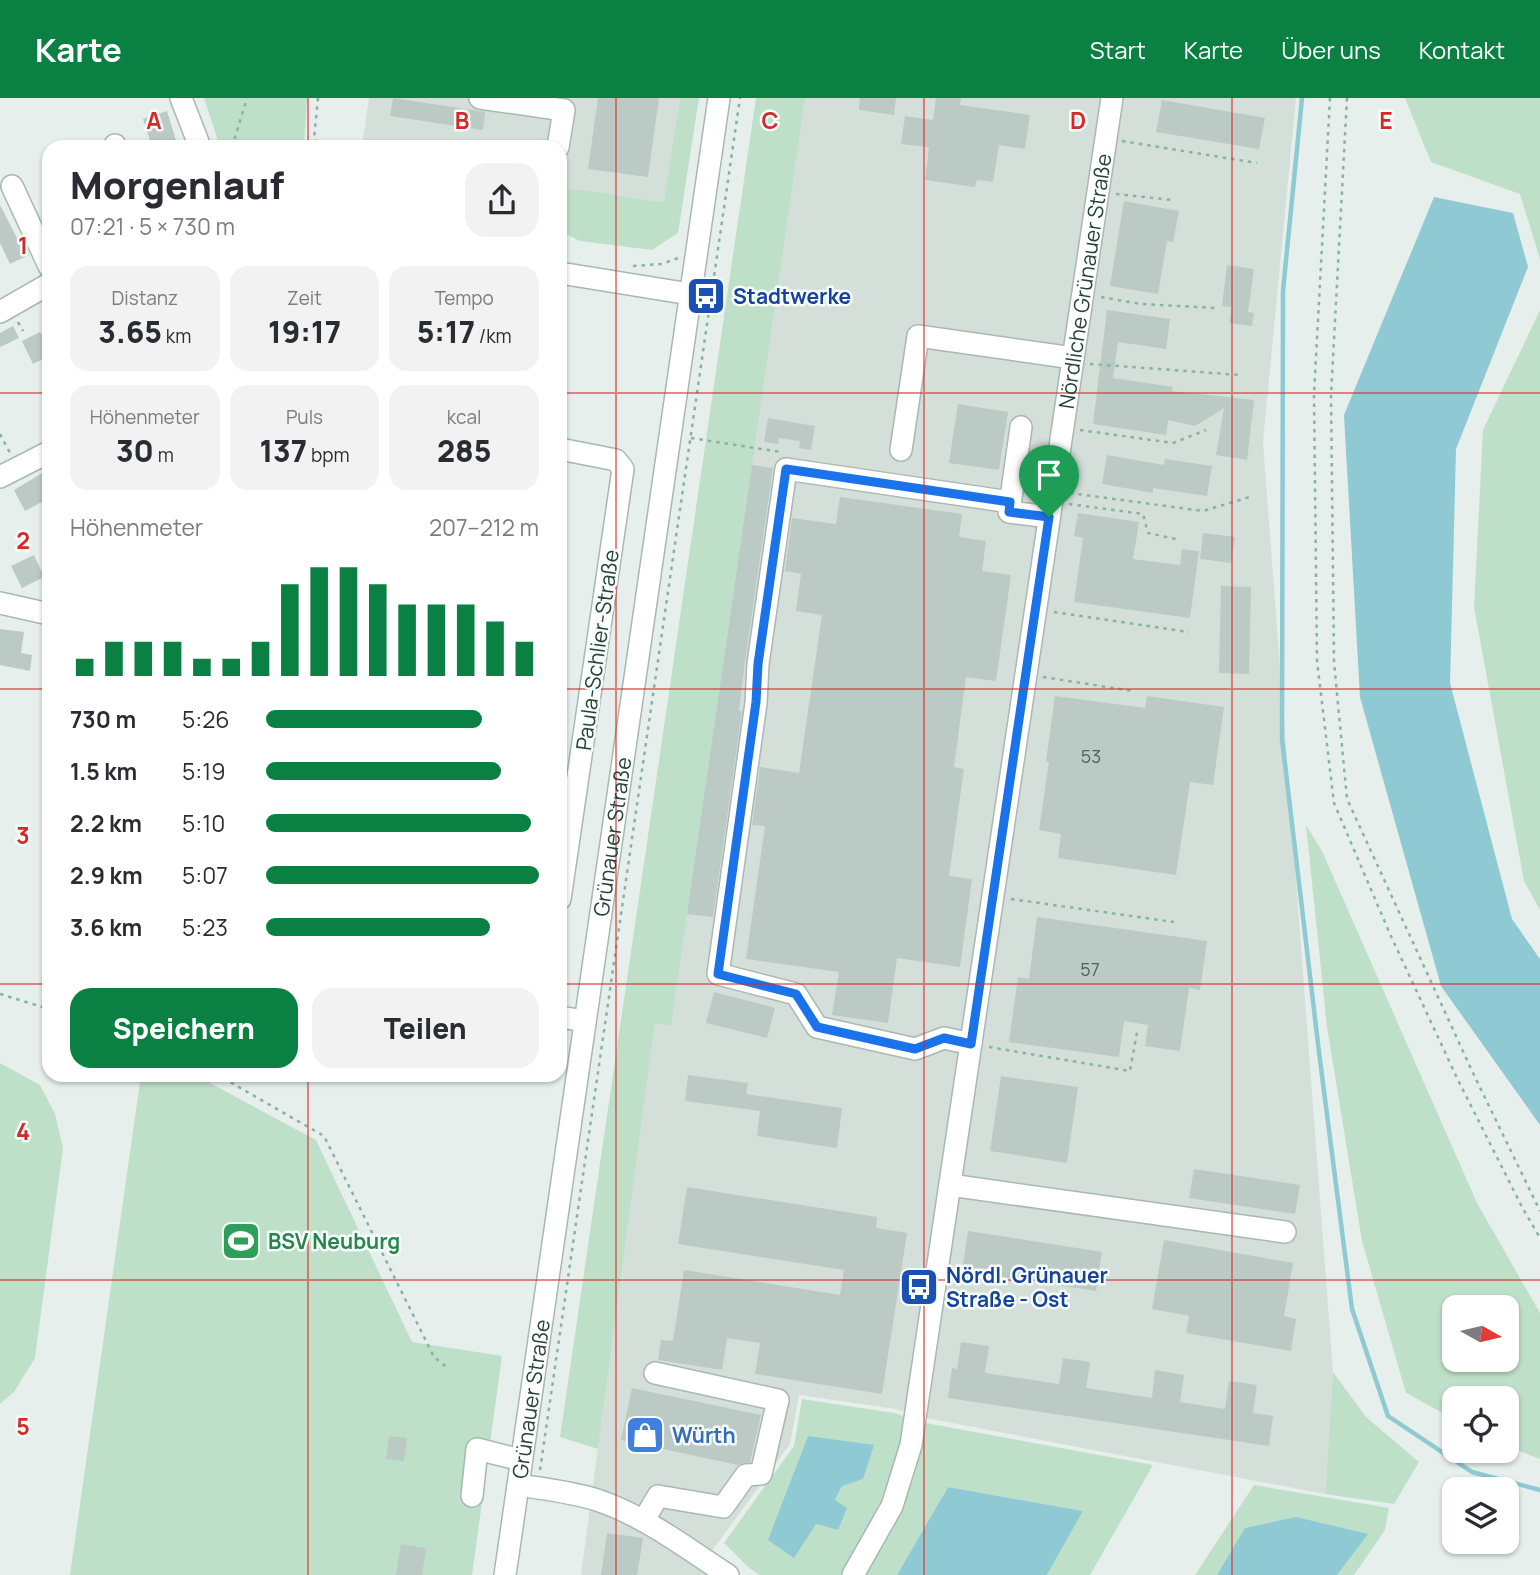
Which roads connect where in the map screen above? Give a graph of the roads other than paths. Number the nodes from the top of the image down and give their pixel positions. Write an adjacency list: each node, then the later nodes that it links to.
1 (181, 98): 5 (street)
2 (480, 98): 6 (street)
3 (719, 98): 11 (street, Grünauer Straße)
4 (1112, 98): 13 (street, Nördliche Grünauer Straße)
5 (197, 140)
6 (559, 140)
7 (12, 186): 8 (street)
8 (42, 251)
9 (567, 274): 11 (street)
10 (42, 288): 12 (street)
11 (690, 294): 25 (street, Grünauer Straße)
12 (0, 312)
13 (1073, 360): 16 (street); 20 (street, Nördliche Grünauer Straße)
14 (1021, 427): 19 (street)
15 (567, 450): 23 (street, Paula-Schlier-Straße)
16 (901, 450)
17 (42, 456): 18 (street)
18 (0, 477)
19 (1010, 502): 20 (street); 26 (street)
20 (1052, 503): 26 (street, Nördliche Grünauer Straße)
21 (0, 603): 22 (street)
22 (42, 612)
23 (567, 852)
24 (567, 1018): 25 (street)
25 (585, 1021): 30 (street, Grünauer Straße)
26 (971, 1044): 27 (street, Nördliche Grünauer Straße)
27 (950, 1185): 28 (street); 36 (street, Nördliche Grünauer Straße)
28 (1285, 1232)
29 (655, 1373): 33 (street)
30 (521, 1460): 31 (street, Grünauer Straße); 32 (street)
31 (527, 1487): 33 (street); 34 (street, Grünauer Straße)
32 (471, 1496)
33 (644, 1520): 35 (street)
34 (505, 1575)
35 (728, 1575)
36 (853, 1575)

